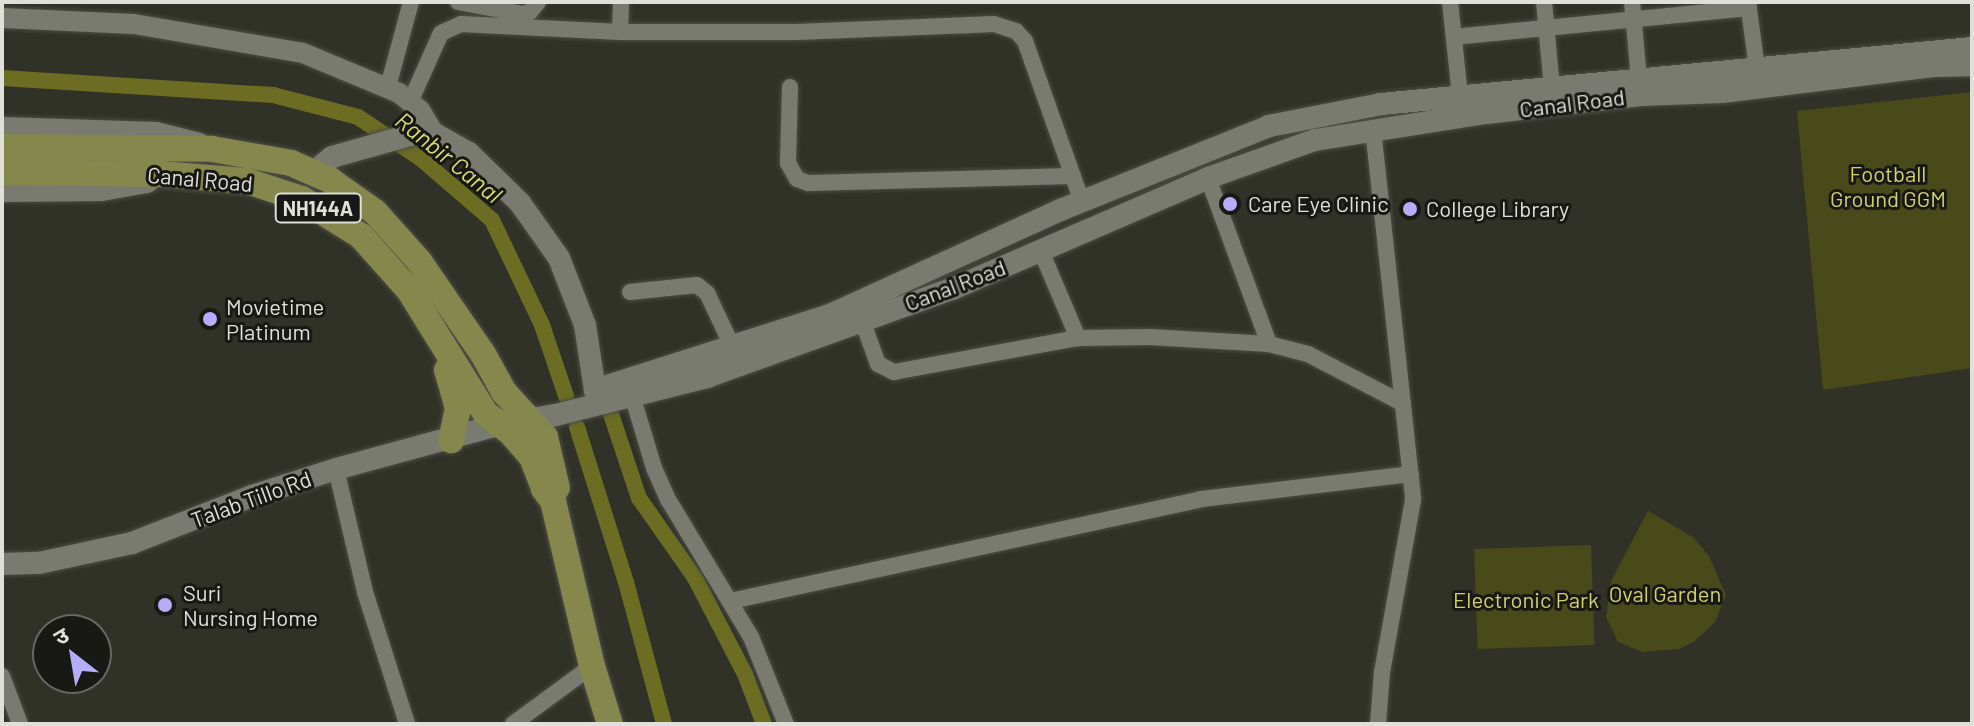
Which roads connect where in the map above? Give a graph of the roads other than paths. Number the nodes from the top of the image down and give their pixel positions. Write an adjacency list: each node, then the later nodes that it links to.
1 (411, 2): 17 (street)
2 (458, 2): 3 (street)
3 (538, 2)
4 (621, 2): 11 (street)
5 (1450, 2): 12 (street)
6 (1544, 2): 10 (street)
7 (1748, 5): 8 (street); 15 (street)
8 (1632, 9): 10 (street); 16 (street)
9 (2, 18): 17 (street)
10 (1545, 27): 12 (street); 19 (street)
11 (620, 32): 21 (street); 30 (street)
12 (1454, 37): 20 (street)
13 (1972, 48): 15 (main road, Canal Road)
14 (1972, 65): 15 (main road, Canal Road)
15 (1758, 77): 16 (main road, Canal Road); 23 (main road, Canal Road)
16 (1639, 79): 19 (main road, Canal Road)
17 (388, 87): 21 (street)
18 (790, 87): 30 (street)
19 (1552, 88): 20 (main road, Canal Road)
20 (1460, 96): 33 (main road, Canal Road)
21 (411, 100): 24 (street)
22 (2, 127): 26 (street)
23 (1373, 129): 31 (main road, Canal Road); 42 (street)
24 (422, 132): 28 (main road); 40 (main road, Canal Road)
25 (2, 147): 26 (highway, NH144A)
26 (212, 149): 28 (highway, Canal Road / NH144A)
27 (2, 172): 29 (highway, Canal Road / NH144A)
28 (314, 172): 43 (highway, Canal Road / NH144A)
29 (161, 174): 32 (street); 37 (highway, Canal Road / NH144A)
30 (1073, 176): 33 (street)
31 (1208, 178): 34 (main road, Canal Road); 39 (street)
32 (2, 192)
33 (1082, 202): 40 (main road, Canal Road)
34 (1041, 251): 36 (main road, Canal Road); 38 (street)
35 (630, 292): 40 (street)
36 (862, 320): 38 (street); 41 (main road, Canal Road)
37 (440, 338): 43 (highway, Canal Road / NH144A); 44 (highway)
38 (1078, 338): 39 (street)
39 (1269, 344): 42 (street)
40 (733, 348)
41 (632, 395): 43 (main road, Canal Road); 48 (street)
42 (1402, 403): 46 (street)
43 (516, 418): 44 (main road, Talab Tillo Rd); 49 (highway, NH144A)
44 (451, 440): 45 (main road, Talab Tillo Rd)
45 (336, 469): 47 (main road, Talab Tillo Rd); 52 (street)
46 (1411, 474): 48 (street); 56 (street)
47 (2, 564)
48 (731, 601): 55 (street)
49 (592, 666): 53 (street); 54 (highway, NH144A)
50 (2, 676): 51 (street)
51 (20, 724)
52 (407, 724)
53 (513, 724)
54 (610, 724)
55 (786, 724)
56 (1378, 724)

